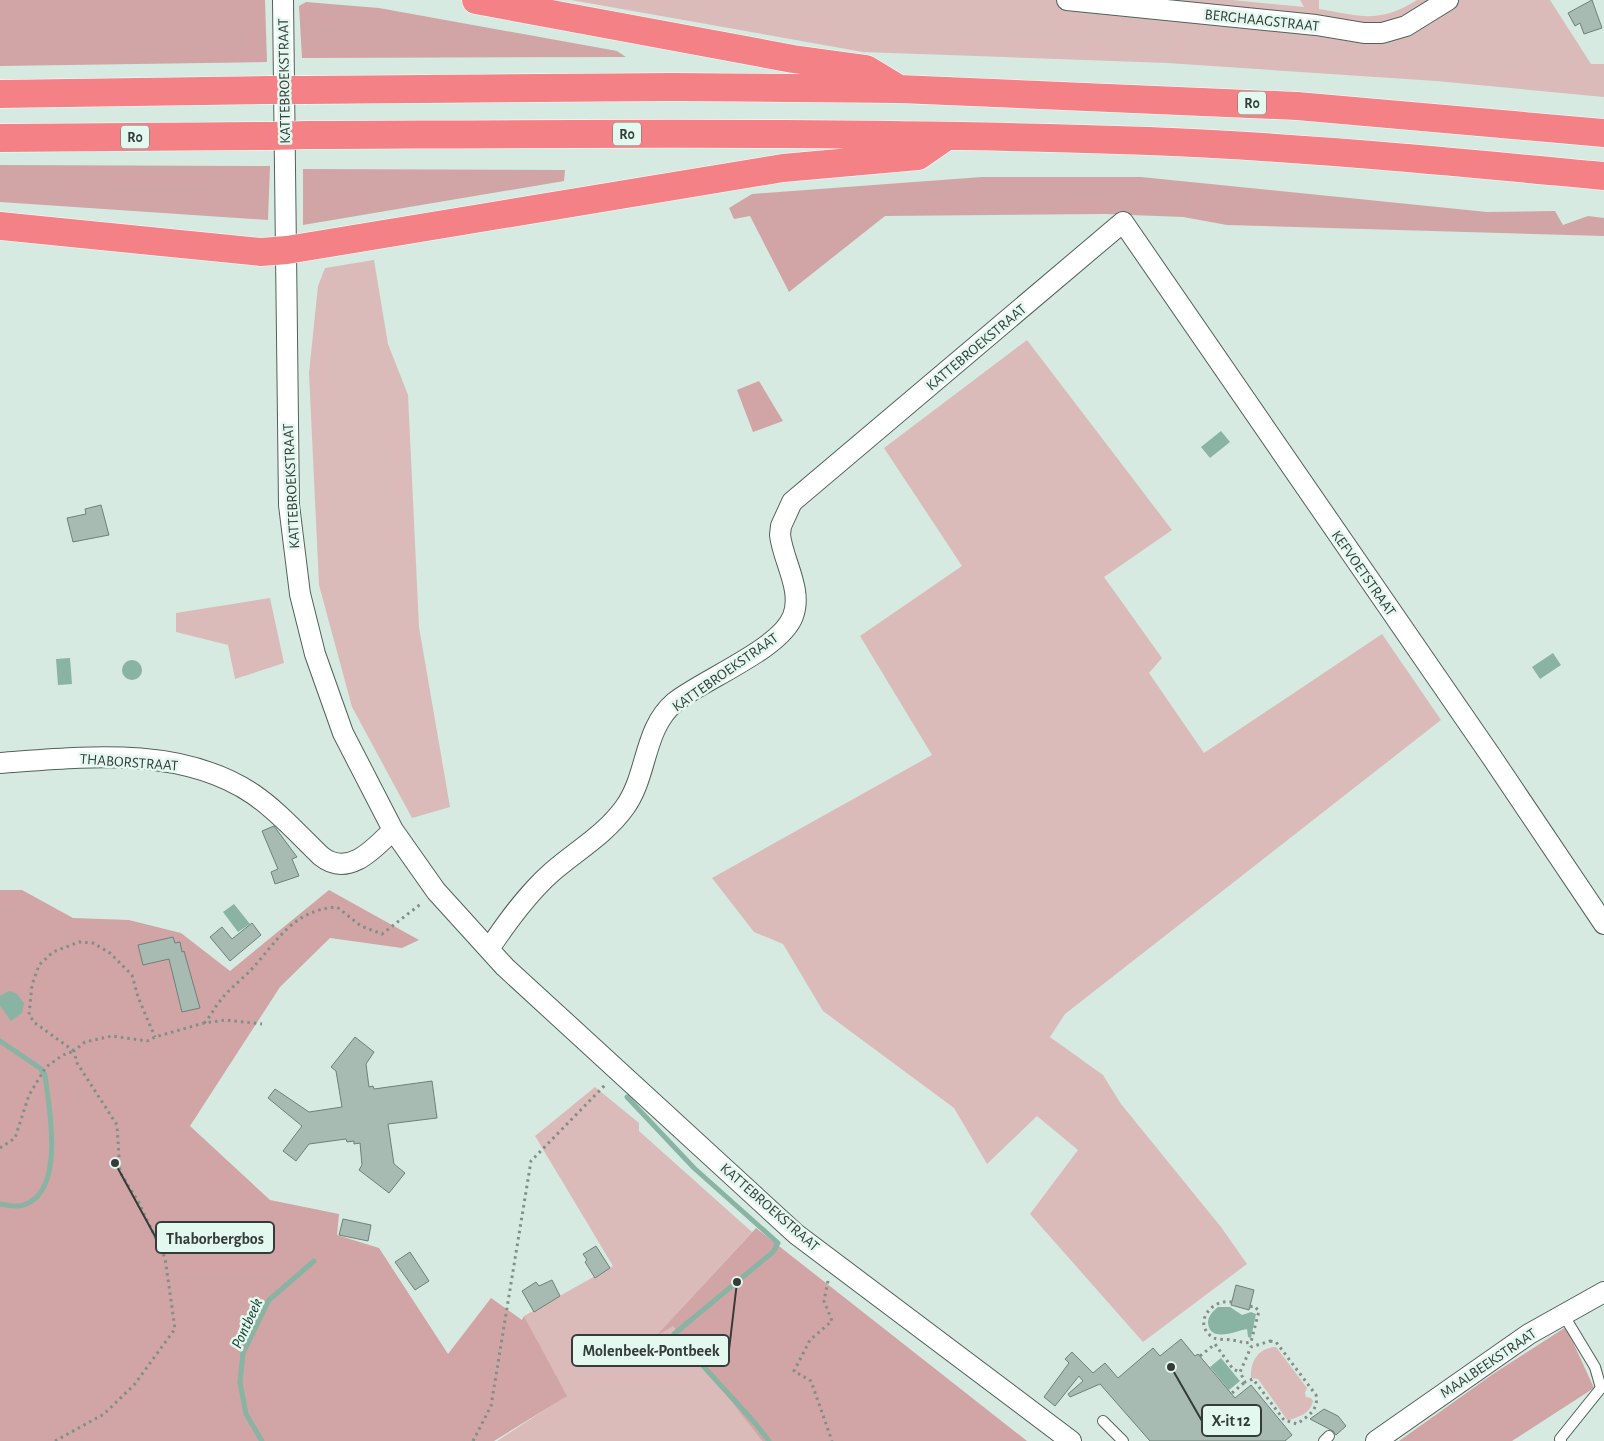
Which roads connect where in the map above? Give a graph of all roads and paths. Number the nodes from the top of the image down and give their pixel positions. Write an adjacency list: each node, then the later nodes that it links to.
1 (283, 0): 13 (street, KATTEBROEKSTRAAT)
2 (476, 0): 5 (highway)
3 (1067, 0): 4 (street, BERGHAAGSTRAAT)
4 (1448, 0)
5 (899, 89): 6 (highway, R0, bridge); 7 (highway, R0)
6 (0, 94)
7 (1604, 133)
8 (947, 136): 9 (highway, R0, bridge); 10 (highway, R0); 13 (highway)
9 (0, 138)
10 (1604, 176)
11 (1124, 222): 17 (street, KEFVOETSTRAAT); 18 (street, KATTEBROEKSTRAAT)
12 (0, 226): 13 (highway)
13 (287, 250): 15 (street, KATTEBROEKSTRAAT)
14 (0, 762): 15 (street, THABORSTRAAT)
15 (393, 830): 16 (street, KATTEBROEKSTRAAT)
16 (436, 891): 18 (street, KATTEBROEKSTRAAT); 19 (path)
17 (1604, 924)
18 (489, 949): 23 (street, KATTEBROEKSTRAAT)
19 (204, 1023): 20 (path); 21 (path)
20 (262, 1024)
21 (155, 1037): 22 (path); 22 (path)
22 (74, 1052): 24 (path); 38 (path)
23 (619, 1071): 25 (street, KATTEBROEKSTRAAT); 39 (path)
24 (0, 1148)
25 (832, 1260): 40 (path); 41 (street, KATTEBROEKSTRAAT)
26 (1604, 1292): 29 (street, MAALBEEKSTRAAT)
27 (1232, 1302): 30 (path)
28 (1249, 1307): 32 (path)
29 (1563, 1314): 43 (street, MAALBEEKSTRAAT); 44 (lane)
30 (1216, 1339): 31 (path); 32 (path)
31 (1215, 1344): 33 (path); 34 (path)
32 (1250, 1345): 34 (path); 35 (path)
33 (1200, 1356)
34 (1240, 1372): 35 (path)
35 (1244, 1382): 36 (path)
36 (1232, 1393)
37 (1103, 1421): 42 (lane)
38 (55, 1441)
39 (473, 1441)
40 (832, 1441)
41 (1071, 1441)
42 (1123, 1441)
43 (1376, 1441)
44 (1561, 1441)

